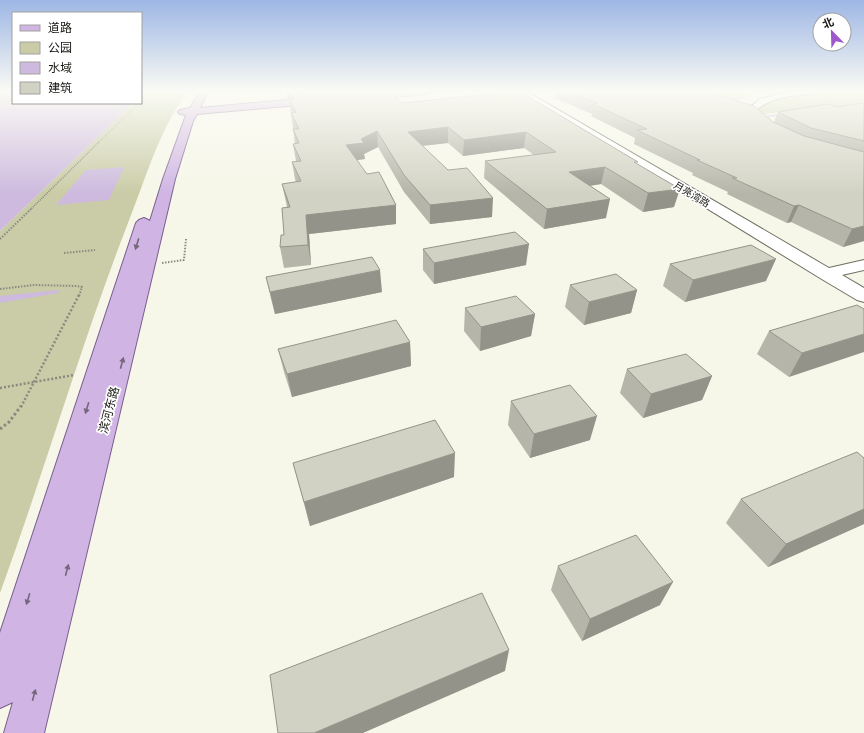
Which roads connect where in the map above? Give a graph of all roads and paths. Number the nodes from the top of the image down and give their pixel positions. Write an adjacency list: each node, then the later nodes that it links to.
1 (116, 125): 7 (path)
2 (177, 125): 19 (main road, 滨河东路, one-way to 19)
3 (187, 125): 20 (main road, 滨河东路, one-way to 3)
4 (577, 125): 13 (street, 月亮湾路)
5 (761, 125): 6 (street)
6 (775, 133)
7 (0, 239)
8 (186, 239): 11 (path)
9 (95, 250): 10 (path)
10 (64, 253)
11 (159, 264)
12 (864, 265): 13 (street)
13 (826, 274): 15 (street, 月亮湾路)
14 (0, 289): 18 (path)
15 (864, 296)
16 (74, 375): 17 (path, bridge)
17 (0, 388)
18 (0, 429)
19 (0, 689)
20 (24, 733)

